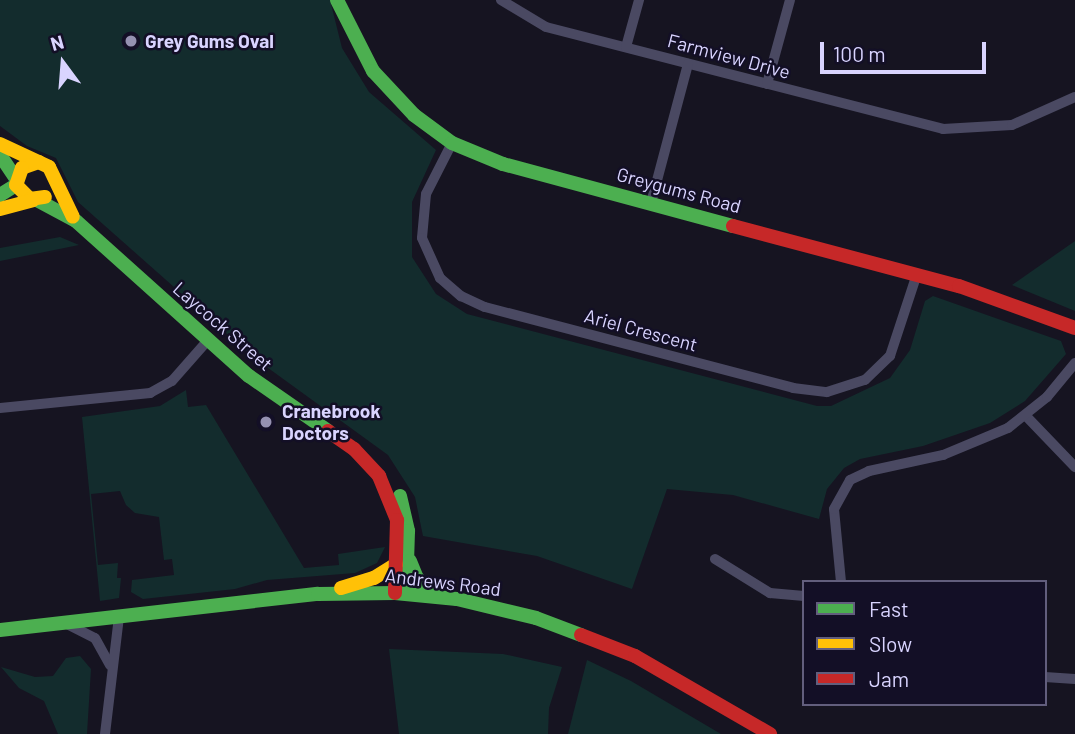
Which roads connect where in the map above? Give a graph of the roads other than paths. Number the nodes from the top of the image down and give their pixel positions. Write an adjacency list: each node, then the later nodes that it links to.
1 (337, 0): 9 (street, Greygums Road)
2 (501, 0): 5 (street, Farmview Drive)
3 (639, 0): 5 (street)
4 (790, 0): 7 (street)
5 (626, 47): 6 (street, Farmview Drive)
6 (688, 64): 7 (street, Farmview Drive); 17 (street)
7 (767, 84): 8 (street, Farmview Drive)
8 (1075, 97)
9 (452, 143): 17 (street, Greygums Road); 20 (street, Ariel Crescent)
10 (0, 144): 12 (street)
11 (0, 155): 14 (street)
12 (40, 162): 13 (street); 14 (street)
13 (54, 176): 16 (street); 19 (street, Laycock Street)
14 (16, 182): 15 (street); 16 (street)
15 (0, 195)
16 (35, 200): 18 (street); 19 (street, Laycock Street)
17 (651, 203): 20 (street, Greygums Road)
18 (0, 209)
19 (76, 221): 22 (street, Laycock Street)
20 (917, 274): 21 (street, Greygums Road)
21 (1075, 328)
22 (208, 340): 24 (street); 26 (street, Laycock Street)
23 (1075, 363): 25 (street)
24 (0, 408)
25 (1026, 416): 27 (street); 31 (street)
26 (354, 449): 28 (street, Laycock Street); 30 (street, Laycock Street)
27 (1075, 467)
28 (408, 553): 32 (street, Laycock Street); 35 (street)
29 (715, 559): 34 (street)
30 (396, 564): 32 (street, Laycock Street); 33 (street)
31 (842, 580)
32 (400, 593): 33 (street, Andrews Road); 35 (street, Andrews Road)
33 (318, 594): 36 (street, Andrews Road)
34 (802, 596)
35 (440, 597): 43 (street, Andrews Road)
36 (119, 617): 37 (street, Andrews Road); 39 (street)
37 (65, 623): 38 (street, Andrews Road); 39 (street)
38 (0, 630)
39 (110, 665): 42 (street)
40 (1047, 677): 41 (street)
41 (1075, 679)
42 (105, 734)
43 (770, 734)

